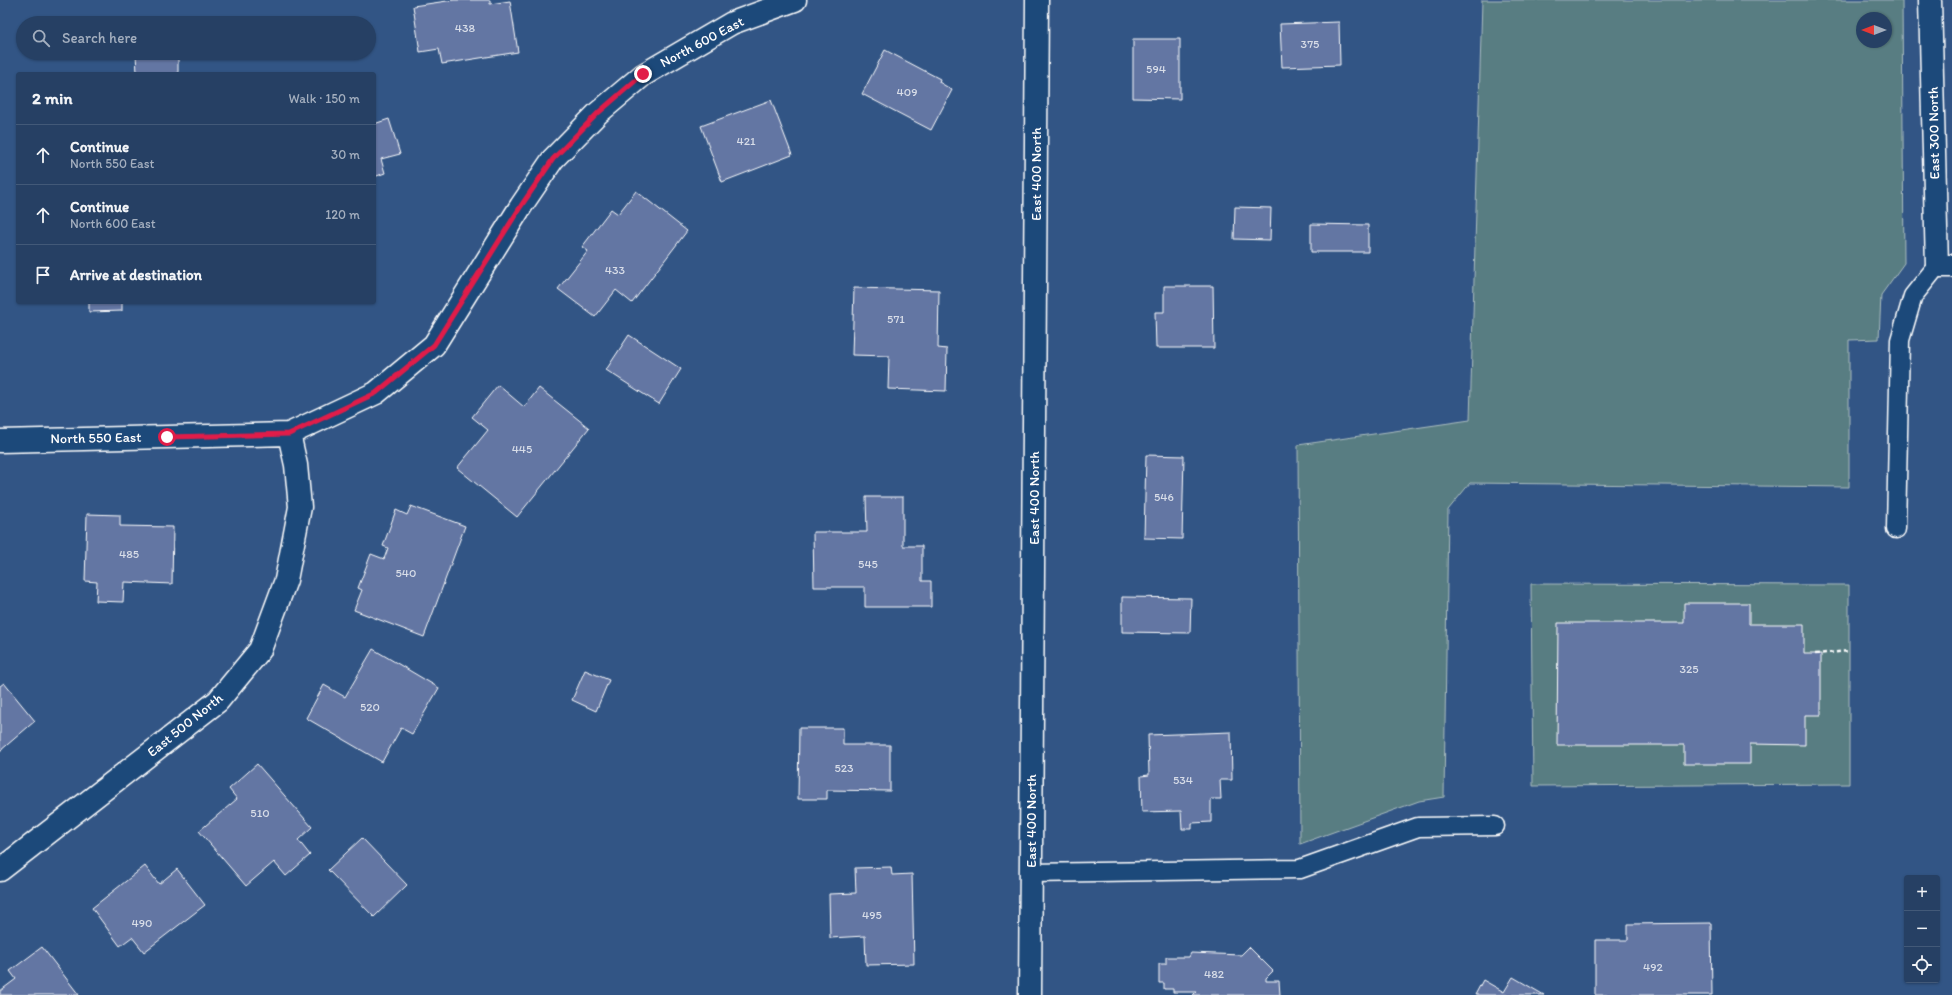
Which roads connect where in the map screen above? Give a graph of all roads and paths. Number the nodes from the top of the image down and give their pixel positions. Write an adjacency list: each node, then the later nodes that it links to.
1 (795, 0): 5 (street, North 600 East)
2 (1037, 0): 12 (street, East 400 North)
3 (1930, 0): 4 (street, East 300 North)
4 (1945, 266): 7 (lane)
5 (289, 434): 6 (street, North 550 East); 11 (street, East 500 North)
6 (0, 441)
7 (1896, 529)
8 (1849, 651): 9 (path)
9 (1815, 654)
10 (1495, 826): 12 (lane)
11 (0, 870)
12 (1031, 873): 13 (street, East 400 North)
13 (1030, 995)

